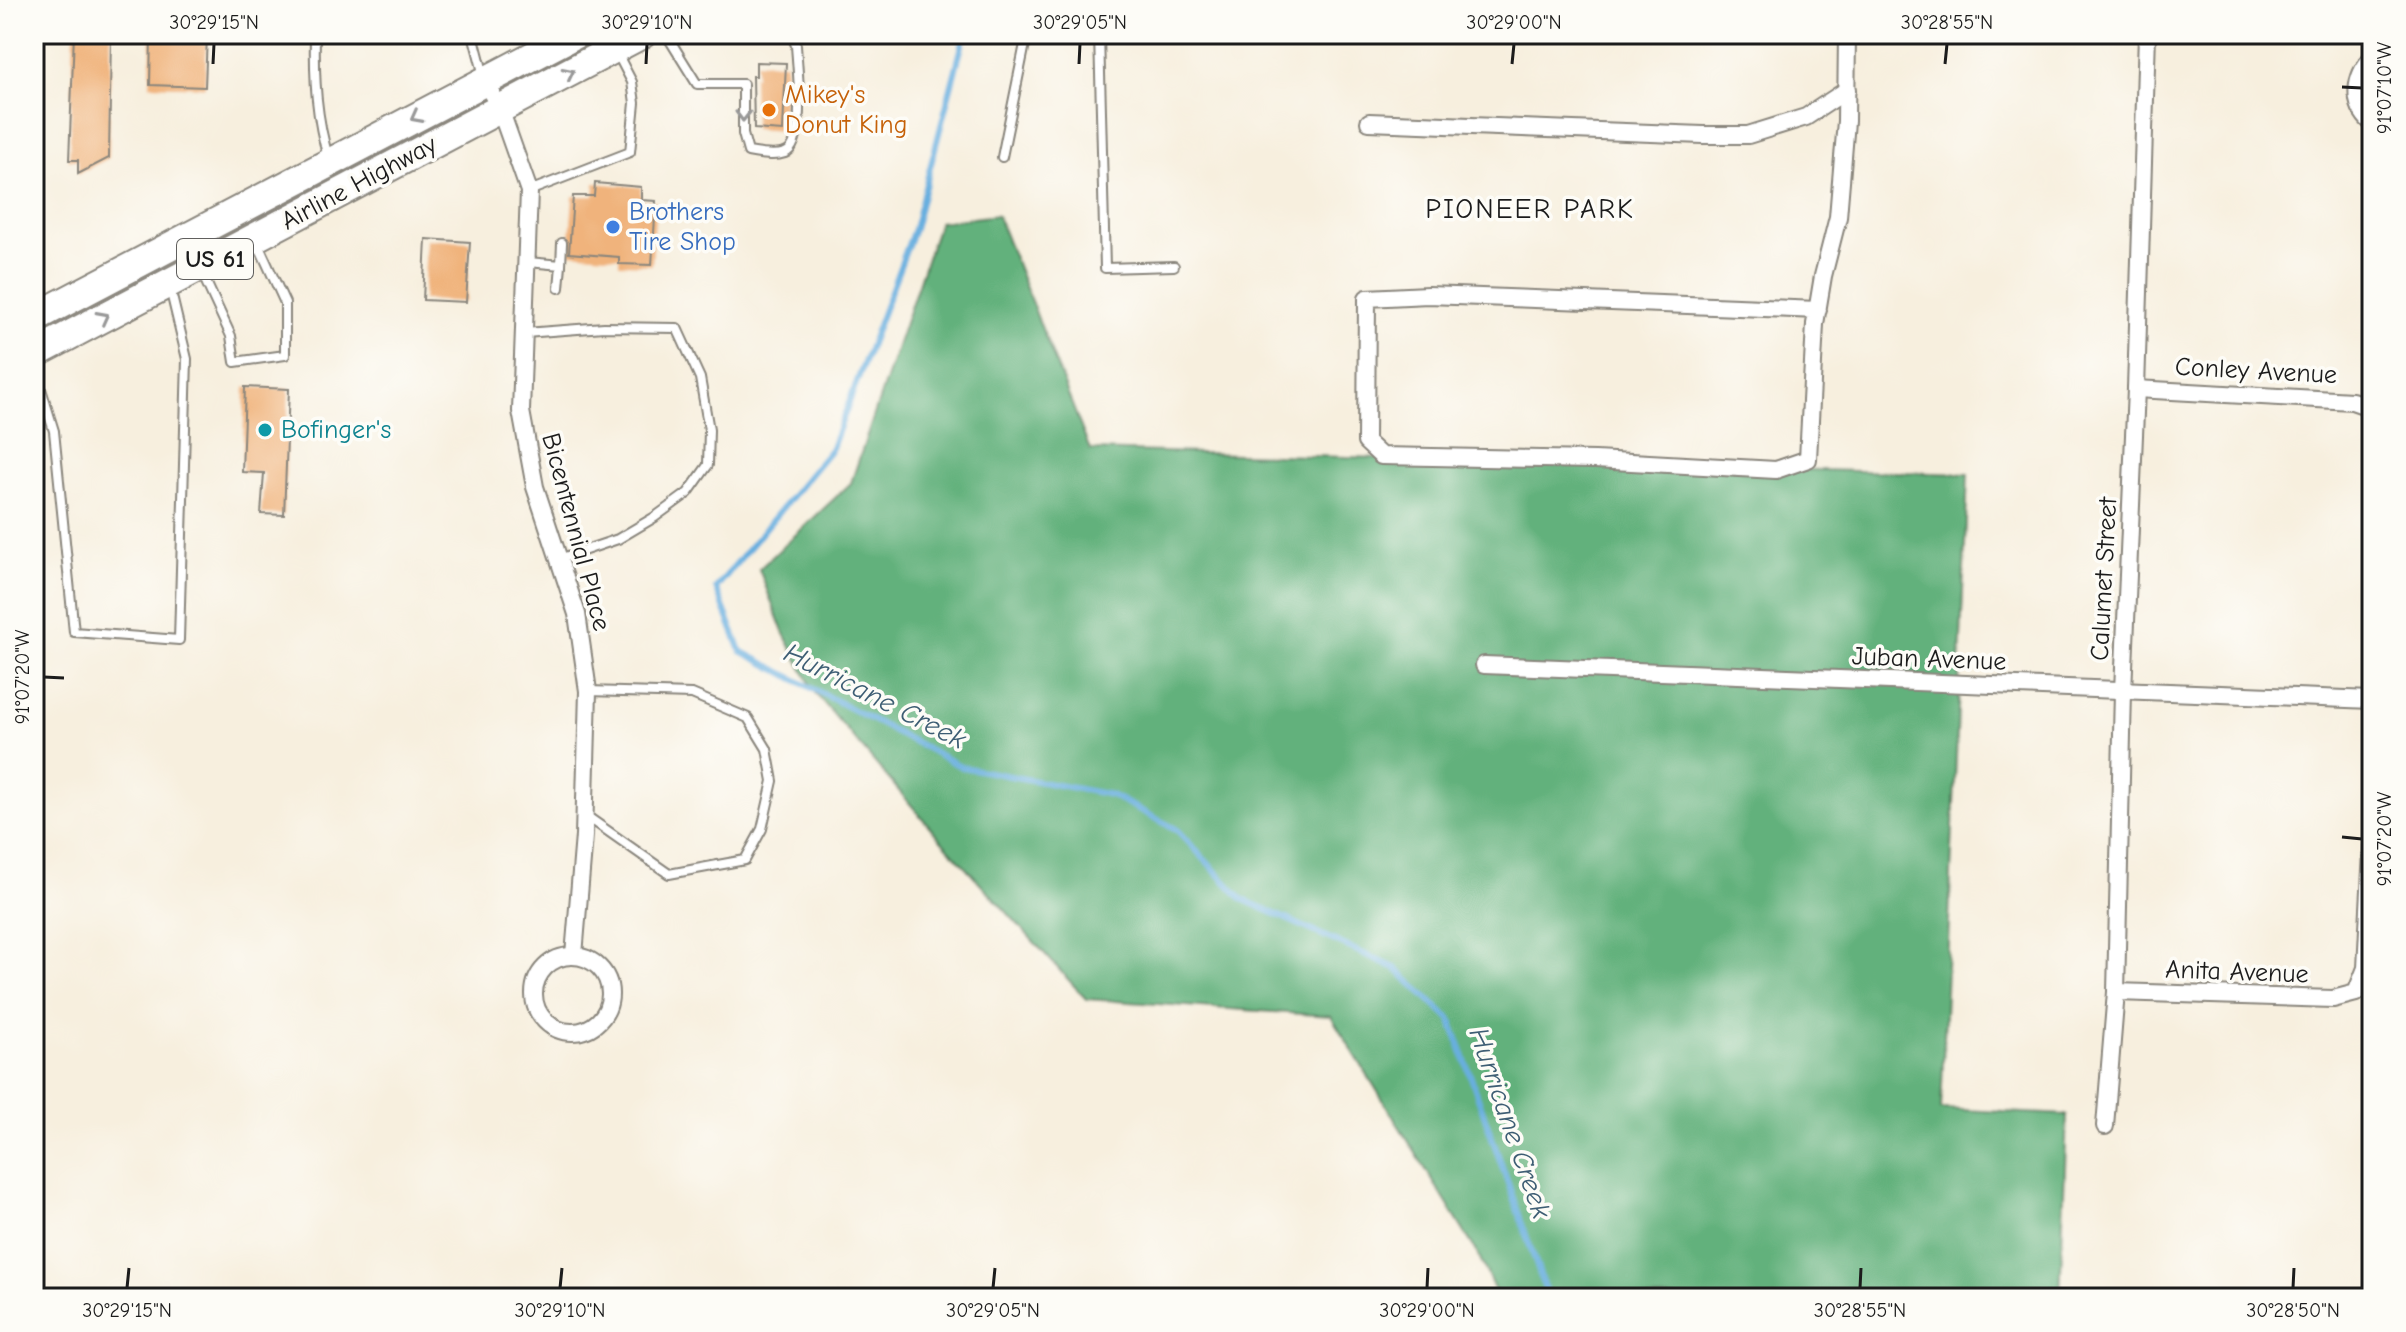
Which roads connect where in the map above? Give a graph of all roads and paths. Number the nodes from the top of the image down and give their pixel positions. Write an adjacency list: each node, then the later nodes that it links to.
1 (315, 34): 18 (lane)
2 (473, 34): 12 (lane)
3 (575, 34): 12 (highway, Airline Highway / US 61)
4 (666, 34): 5 (lane, one-way to 5)
5 (791, 34)
6 (1027, 34): 17 (lane)
7 (1099, 34): 25 (lane)
8 (1847, 34): 13 (street)
9 (2147, 34): 34 (street, Calumet Street)
10 (633, 38): 14 (highway, Airline Highway / US 61, one-way to 10); 19 (lane)
11 (2372, 58): 16 (street)
12 (485, 81): 14 (street, Bicentennial Place); 18 (highway, Airline Highway / US 61, one-way to 18)
13 (1847, 90): 15 (street); 29 (street)
14 (500, 109): 19 (street, Bicentennial Place); 20 (highway, Airline Highway / US 61)
15 (1369, 122)
16 (2372, 123)
17 (1002, 157)
18 (329, 163): 22 (highway, Airline Highway / US 61)
19 (529, 191): 23 (street, Bicentennial Place)
20 (255, 238): 26 (highway, Airline Highway / US 61); 26 (lane)
21 (562, 243): 24 (lane)
22 (157, 253): 27 (highway); 30 (highway, Airline Highway / US 61)
23 (528, 262): 24 (lane); 31 (street, Bicentennial Place)
24 (561, 265): 28 (lane)
25 (1174, 266)
26 (199, 267): 27 (highway, Airline Highway / US 61)
27 (169, 283): 32 (highway, Airline Highway / US 61, one-way to 27); 33 (lane)
28 (559, 288)
29 (1818, 310): 29 (street)
30 (34, 318)
31 (525, 333): 36 (street, Bicentennial Place); 36 (lane)
32 (34, 354)
33 (34, 366)
34 (2136, 389): 35 (street, Conley Avenue); 39 (street, Calumet Street)
35 (2372, 408)
36 (559, 559): 38 (street, Bicentennial Place)
37 (1484, 665): 39 (street, Juban Avenue)
38 (588, 691): 41 (street, Bicentennial Place); 41 (lane)
39 (2123, 691): 40 (street, Juban Avenue); 44 (street, Calumet Street)
40 (2372, 700)
41 (585, 815): 43 (street, Bicentennial Place)
42 (2372, 850): 44 (street, Anita Avenue)
43 (574, 955): 43 (street)
44 (2116, 992): 45 (street, Calumet Street)
45 (2105, 1126)

